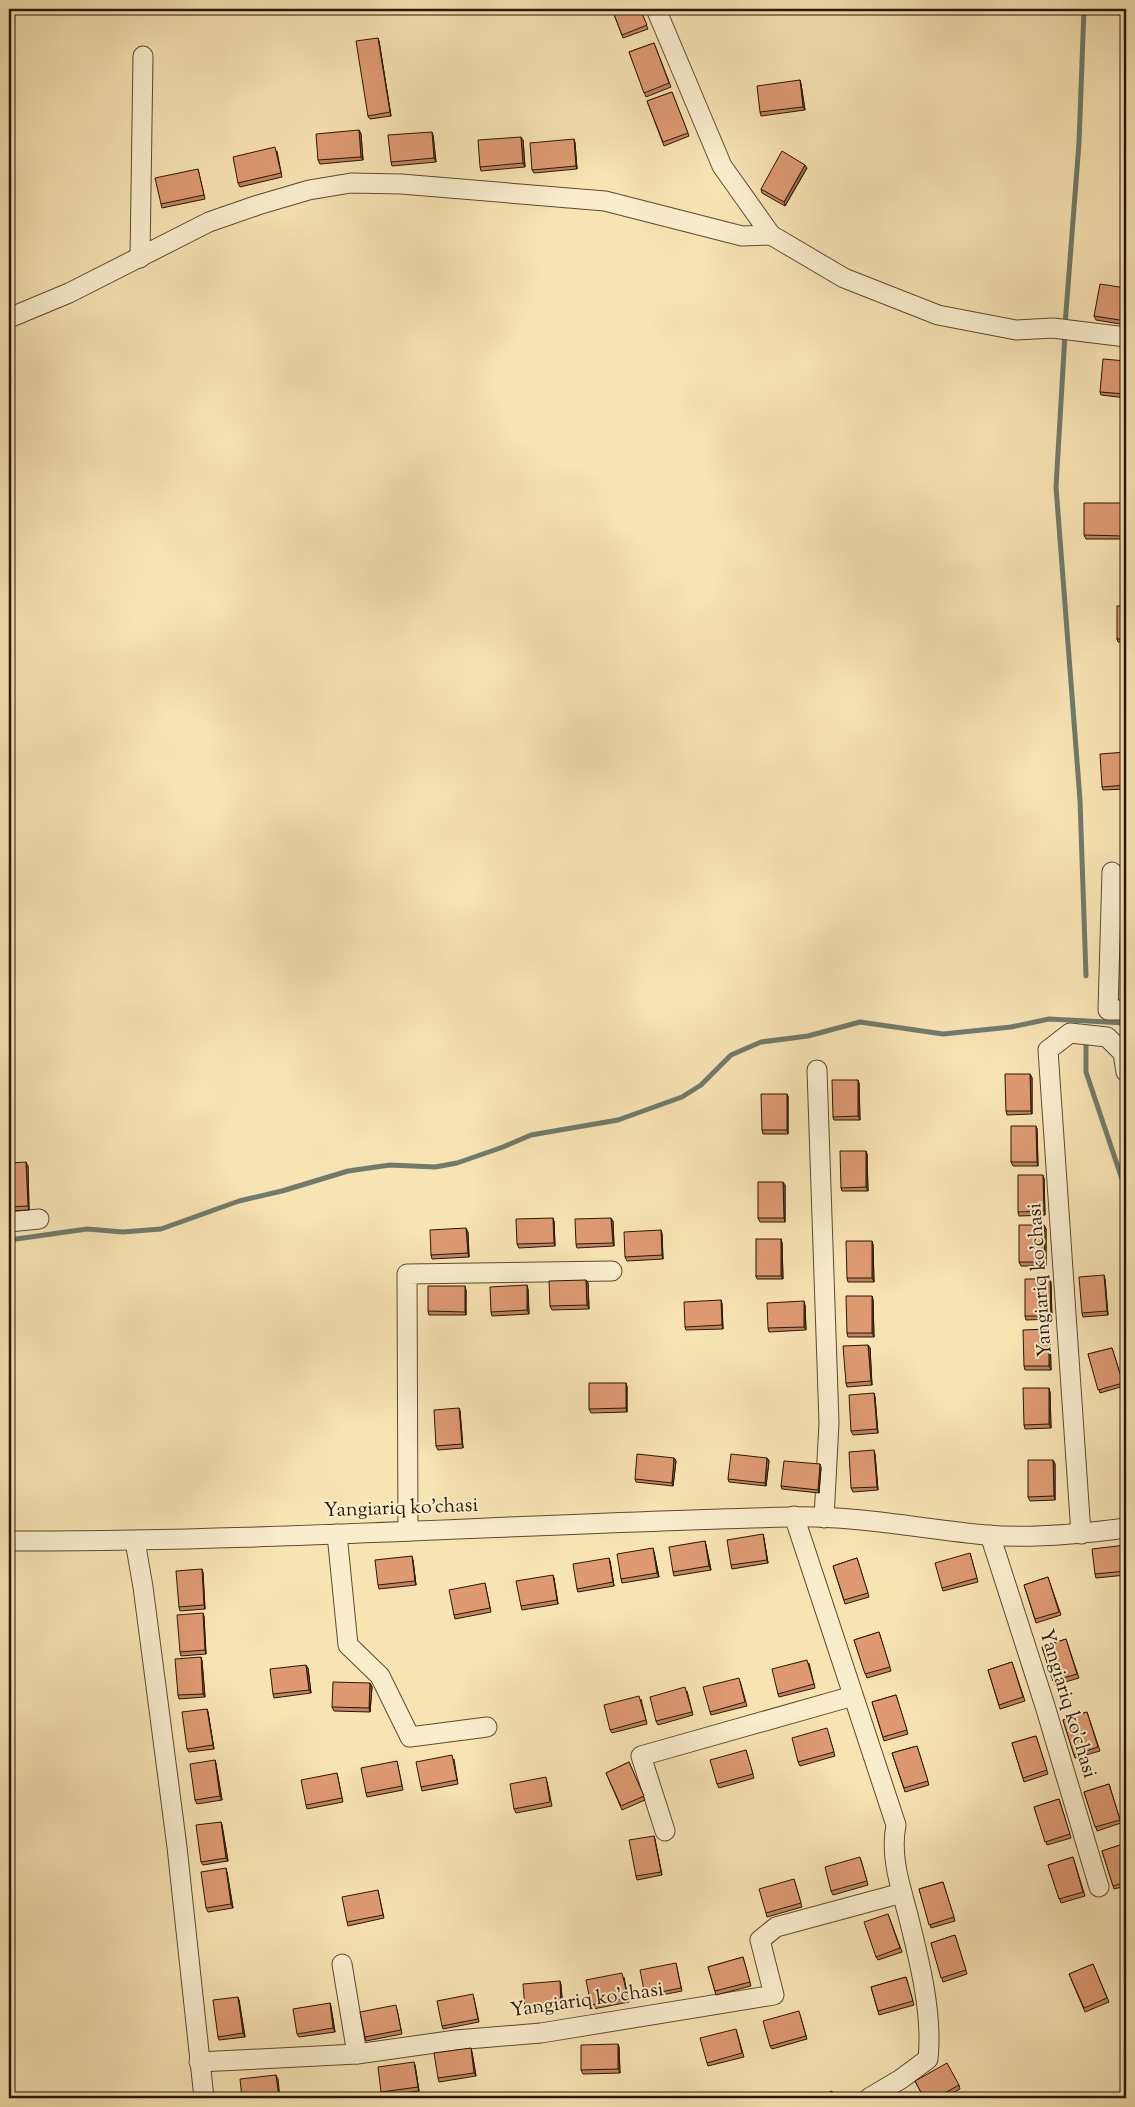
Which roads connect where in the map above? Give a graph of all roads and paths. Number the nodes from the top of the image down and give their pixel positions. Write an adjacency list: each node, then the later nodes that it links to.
1 (656, 9): 3 (street)
2 (143, 56): 4 (street)
3 (771, 236): 4 (street); 6 (street)
4 (140, 258): 5 (street)
5 (9, 318)
6 (1126, 337)
7 (1112, 872): 8 (street)
8 (1126, 1010)
9 (817, 1070): 15 (street)
10 (1126, 1072): 19 (street, Yangiariq ko'chasi)
11 (39, 1219): 12 (street)
12 (9, 1222)
13 (612, 1270): 17 (street)
14 (794, 1516): 15 (street, Yangiariq ko'chasi); 17 (street, Yangiariq ko'chasi); 23 (street)
15 (824, 1518): 20 (street, Yangiariq ko'chasi)
16 (1126, 1528): 19 (street, Yangiariq ko'chasi)
17 (408, 1531): 18 (street, Yangiariq ko'chasi)
18 (337, 1534): 22 (street, Yangiariq ko'chasi); 24 (street)
19 (1080, 1534): 20 (street, Yangiariq ko'chasi)
20 (990, 1535): 26 (street, Yangiariq ko'chasi)
21 (9, 1541): 22 (street, Yangiariq ko'chasi)
22 (135, 1541): 30 (street)
23 (853, 1696): 25 (street); 27 (street)
24 (487, 1726)
25 (665, 1831)
26 (1098, 1887)
27 (902, 1893): 29 (street, Yangiariq ko'chasi); 32 (street)
28 (342, 1964): 29 (street)
29 (357, 2054): 30 (street, Yangiariq ko'chasi)
30 (199, 2062): 31 (street)
31 (204, 2098)
32 (869, 2098)

